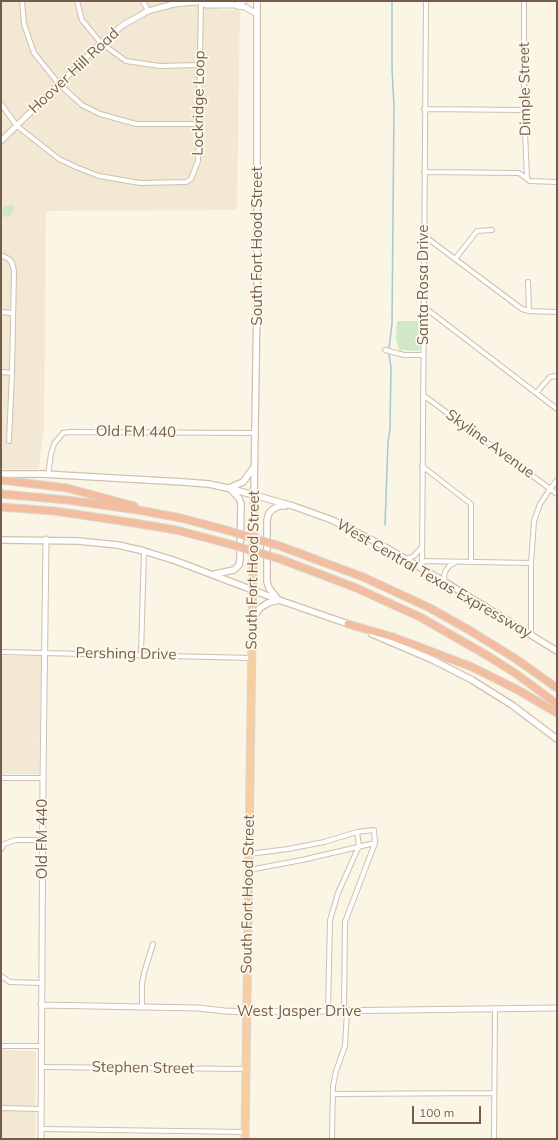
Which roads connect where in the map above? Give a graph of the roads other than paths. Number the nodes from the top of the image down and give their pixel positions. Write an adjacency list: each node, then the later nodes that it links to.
1 (22, 1): 17 (street)
2 (77, 1): 15 (street)
3 (143, 1): 13 (street)
4 (207, 1): 11 (street, Hoover Hill Road)
5 (211, 1): 6 (street)
6 (231, 1)
7 (244, 1): 12 (street, Hoover Hill Road)
8 (258, 1): 14 (main road, South Fort Hood Street)
9 (426, 1): 19 (street, Santa Rosa Drive)
10 (524, 1): 20 (street, Dimple Street)
11 (201, 2): 12 (street, Hoover Hill Road); 13 (street, Hoover Hill Road); 16 (street, Lockridge Loop)
12 (236, 5): 14 (street)
13 (148, 11): 15 (street, Hoover Hill Road)
14 (257, 14): 45 (main road, South Fort Hood Street)
15 (101, 44): 16 (street); 17 (street, Hoover Hill Road)
16 (200, 65): 21 (street, Lockridge Loop)
17 (59, 84): 21 (street); 22 (street, Hoover Hill Road)
18 (1, 104): 22 (street, Lockridge Loop)
19 (424, 109): 20 (street); 24 (street, Santa Rosa Drive)
20 (524, 110): 25 (street, Dimple Street)
21 (199, 124): 22 (street, Lockridge Loop)
22 (17, 126): 23 (street, Hoover Hill Road)
23 (1, 141)
24 (424, 172): 25 (street); 28 (street, Santa Rosa Drive)
25 (527, 178): 26 (street)
26 (557, 182)
27 (492, 230): 30 (street)
28 (423, 236): 30 (street); 32 (street, Santa Rosa Drive)
29 (1, 255): 36 (street)
30 (455, 259): 34 (street)
31 (528, 282): 34 (street)
32 (424, 307): 38 (street, Santa Rosa Drive); 42 (street)
33 (1, 312): 36 (street)
34 (530, 312): 35 (street)
35 (557, 312)
36 (12, 313): 40 (street)
37 (385, 350): 38 (street)
38 (423, 355): 43 (street, Santa Rosa Drive)
39 (1, 372): 40 (street)
40 (12, 373): 46 (street)
41 (556, 376): 42 (street)
42 (536, 392): 44 (street)
43 (422, 394): 47 (street, Santa Rosa Drive); 54 (street, Skyline Avenue)
44 (557, 409)
45 (255, 432): 48 (main road, South Fort Hood Street); 50 (street, Old FM 440)
46 (9, 441)
47 (422, 466): 65 (street, Santa Rosa Drive); 70 (street)
48 (254, 467): 53 (main road); 57 (main road, South Fort Hood Street)
49 (1, 474): 50 (main road, West Central Texas Expressway)
50 (48, 475): 53 (main road, West Central Texas Expressway)
51 (1, 480): 62 (highway)
52 (557, 480): 54 (street)
53 (229, 488): 57 (main road, West Central Texas Expressway); 73 (main road)
54 (550, 488): 56 (street, Skyline Avenue); 71 (street)
55 (1, 494): 62 (highway)
56 (557, 494)
57 (254, 495): 58 (main road, West Central Texas Expressway); 75 (highway, South Fort Hood Street)
58 (293, 506): 67 (main road, West Central Texas Expressway); 76 (main road)
59 (1, 507): 60 (highway)
60 (19, 508): 61 (highway); 86 (highway, bridge)
61 (1, 512)
62 (181, 518): 85 (highway, bridge)
63 (46, 539): 64 (main road); 66 (main road); 82 (street, Old FM 440)
64 (1, 540)
65 (422, 548): 67 (street); 68 (street, Santa Rosa Drive)
66 (144, 551): 73 (main road); 83 (street)
67 (406, 559): 72 (main road, West Central Texas Expressway)
68 (422, 561): 69 (street); 72 (street, Santa Rosa Drive)
69 (456, 562): 70 (street); 74 (street)
70 (471, 562): 71 (street)
71 (531, 563): 79 (street)
72 (422, 569): 74 (main road, West Central Texas Expressway)
73 (213, 574): 75 (main road)
74 (445, 582): 79 (main road, West Central Texas Expressway)
75 (252, 589): 76 (main road); 77 (highway, South Fort Hood Street)
76 (279, 600): 77 (main road); 78 (main road)
77 (252, 620): 84 (highway, South Fort Hood Street)
78 (348, 624): 87 (highway); 88 (main road)
79 (531, 634): 81 (main road, West Central Texas Expressway)
80 (1, 652): 82 (street, Pershing Drive)
81 (557, 652)
82 (44, 653): 83 (street, Pershing Drive); 90 (street, Old FM 440)
83 (141, 654): 84 (street, Pershing Drive)
84 (251, 658): 96 (highway, South Fort Hood Street)
85 (557, 688)
86 (557, 704)
87 (557, 713)
88 (557, 739)
89 (1, 778): 90 (street)
90 (43, 778): 92 (street, Old FM 440)
91 (357, 832): 93 (street); 94 (street); 96 (street)
92 (42, 840): 95 (street); 100 (street, Old FM 440)
93 (375, 843): 94 (street); 106 (street)
94 (359, 846): 97 (street); 105 (street)
95 (1, 849)
96 (249, 854): 97 (highway, South Fort Hood Street)
97 (249, 870): 107 (highway, South Fort Hood Street)
98 (153, 944): 102 (street)
99 (1, 976): 100 (street)
100 (42, 983): 101 (street, Old FM 440)
101 (41, 1005): 102 (street, West Jasper Drive); 109 (street, Old FM 440)
102 (142, 1007): 107 (street, West Jasper Drive)
103 (557, 1008): 104 (street, West Jasper Drive)
104 (495, 1009): 106 (street, West Jasper Drive); 112 (street)
105 (328, 1010): 106 (street, West Jasper Drive); 107 (street, West Jasper Drive)
106 (346, 1011): 113 (street)
107 (247, 1012): 111 (highway, South Fort Hood Street)
108 (1, 1046): 109 (street)
109 (41, 1046): 110 (street, Old FM 440)
110 (41, 1067): 111 (street, Stephen Street); 115 (street, Old FM 440)
111 (246, 1069): 117 (highway, South Fort Hood Street)
112 (494, 1093): 113 (street); 120 (street)
113 (334, 1094): 119 (street)
114 (1, 1108): 115 (street)
115 (40, 1109): 116 (street, Old FM 440)
116 (41, 1129): 117 (street); 118 (street, Old FM 440)
117 (245, 1135)
118 (41, 1139)
119 (332, 1139)
120 (494, 1139)

